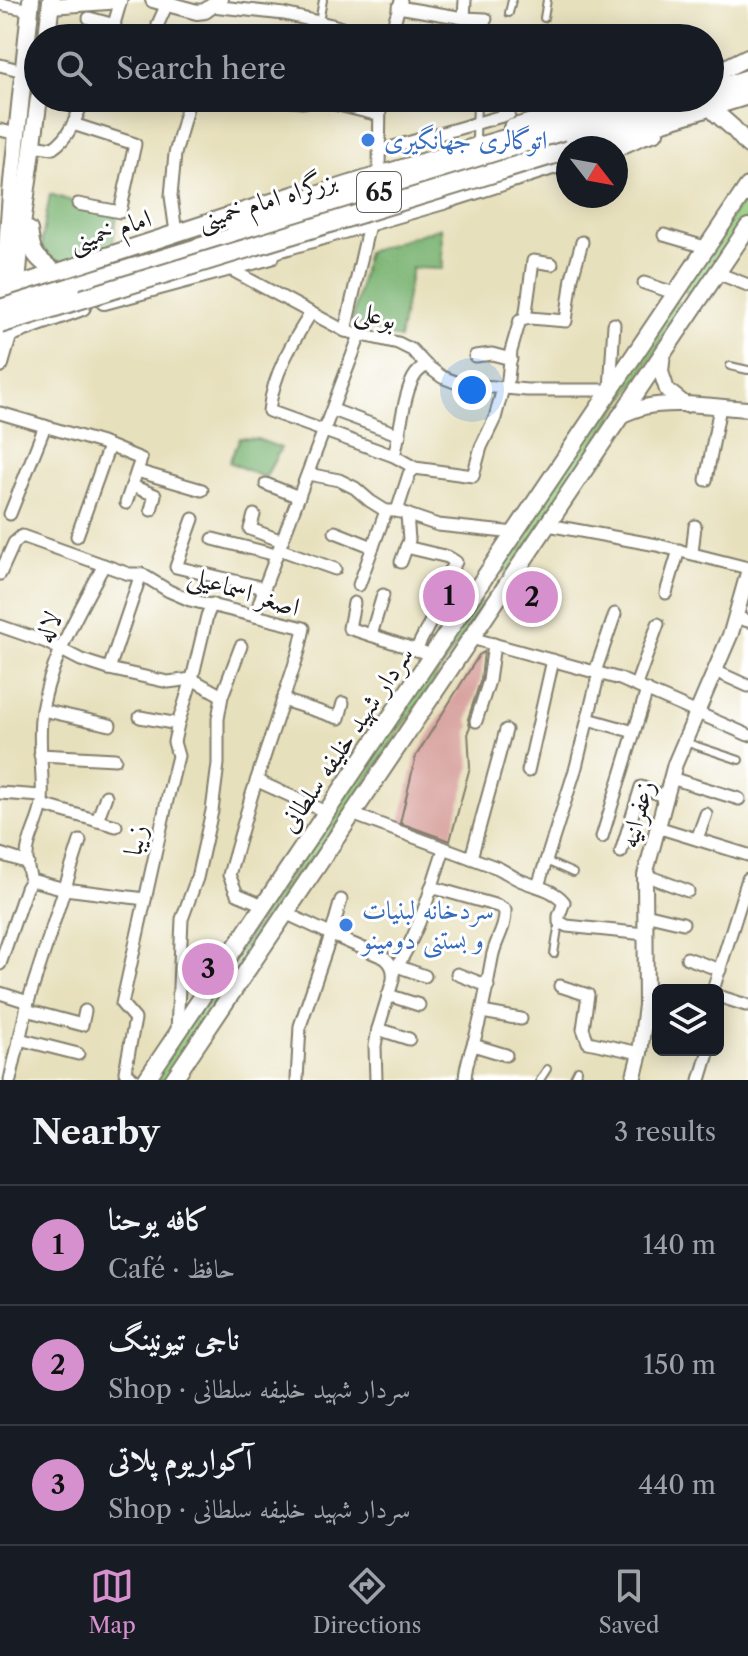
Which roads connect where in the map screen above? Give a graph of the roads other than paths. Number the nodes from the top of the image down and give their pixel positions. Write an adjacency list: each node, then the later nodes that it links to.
1 (120, 0): 7 (street); 20 (street)
2 (323, 0): 17 (lane)
3 (465, 0): 14 (street)
4 (512, 0): 12 (lane)
5 (547, 0): 15 (lane)
6 (164, 2): 9 (street); 21 (street)
7 (50, 3): 18 (main road)
8 (0, 4): 11 (street)
9 (211, 4): 17 (street)
10 (400, 4): 14 (street); 23 (street)
11 (30, 5)
12 (509, 13)
13 (89, 18): 19 (street)
14 (464, 18): 16 (street)
15 (544, 18)
16 (486, 19)
17 (319, 22): 22 (street)
18 (48, 24)
19 (111, 24)
20 (115, 24)
21 (158, 24)
22 (326, 24)
23 (394, 24)
24 (748, 57): 27 (main road)
25 (24, 62): 28 (main road)
26 (0, 65): 28 (street)
27 (724, 69)
28 (23, 71): 37 (main road)
29 (748, 73): 31 (main road)
30 (748, 79): 32 (highway)
31 (724, 80)
32 (724, 87)
33 (748, 95): 34 (highway)
34 (724, 102)
35 (748, 105): 38 (main road)
36 (24, 109): 37 (main road)
37 (19, 111): 54 (main road)
38 (724, 111)
39 (37, 112): 60 (main road)
40 (78, 112): 53 (street)
41 (186, 112): 72 (street)
42 (367, 112): 52 (street)
43 (379, 112): 52 (street)
44 (477, 112): 55 (lane)
45 (562, 112): 55 (main road, امام خمینی)
46 (600, 112): 83 (highway)
47 (643, 112): 83 (highway, بزرگراه امام خمینی / 65)
48 (693, 112): 56 (highway)
49 (720, 112): 50 (main road)
50 (716, 113): 57 (main road); 61 (main road)
51 (509, 114): 55 (street)
52 (379, 115): 62 (street)
53 (73, 124): 60 (street); 68 (street)
54 (8, 132): 80 (main road)
55 (476, 132): 62 (street); 65 (main road, امام خمینی)
56 (615, 136)
57 (640, 137): 58 (highway); 59 (main road)
58 (628, 141)
59 (628, 142)
60 (33, 145): 69 (main road)
61 (748, 145)
62 (379, 151): 65 (street)
63 (556, 153): 83 (highway, بزرگراه امام خمینی / 65, bridge)
64 (556, 164): 83 (highway)
65 (379, 168): 72 (main road, امام خمینی)
66 (556, 173): 71 (main road)
67 (748, 186): 75 (main road, سردار شهید خلیفه سلطانی)
68 (78, 204)
69 (24, 209): 78 (main road); 80 (main road)
70 (748, 227): 79 (main road, سردار شهید خلیفه سلطانی)
71 (368, 229): 77 (main road); 89 (street)
72 (176, 233): 78 (main road, امام خمینی)
73 (664, 235): 75 (street)
74 (582, 242): 87 (street)
75 (705, 247): 84 (main road, سردار شهید خلیفه سلطانی)
76 (552, 264): 87 (street)
77 (228, 268): 86 (street, بوعلی); 91 (main road)
78 (56, 273): 80 (main road, امام خمینی)
79 (717, 273): 82 (street); 92 (main road, سردار شهید خلیفه سلطانی)
80 (6, 283): 85 (main road); 91 (main road)
81 (644, 283): 84 (street)
82 (748, 285)
83 (77, 293): 85 (highway, بزرگراه امام خمینی / 65, bridge); 91 (highway, بزرگراه امام خمینی / 65, bridge)
84 (674, 293): 92 (main road); 99 (main road, سردار شهید خلیفه سلطانی)
85 (0, 311)
86 (311, 313): 89 (street, بوعلی); 107 (street)
87 (525, 319): 94 (street)
88 (614, 324): 99 (street)
89 (345, 331): 90 (street, بوعلی)
90 (360, 335): 95 (street, بوعلی); 103 (street)
91 (3, 342)
92 (663, 351): 100 (street); 105 (main road, سردار شهید خلیفه سلطانی)
93 (475, 356): 94 (street)
94 (511, 359): 98 (street)
95 (426, 365): 98 (street, بوعلی); 108 (street)
96 (730, 366): 97 (lane)
97 (748, 370)
98 (505, 388): 99 (street, بوعلی); 111 (street)
99 (610, 390): 128 (main road, سردار شهید خلیفه سلطانی)
100 (686, 405): 101 (street); 105 (street)
101 (720, 407): 102 (street); 114 (street)
102 (748, 409)
103 (333, 410): 107 (street); 108 (street)
104 (0, 413): 106 (street)
105 (619, 416): 125 (main road, سردار شهید خلیفه سلطانی)
106 (45, 426): 109 (street); 122 (street)
107 (324, 432): 110 (street); 113 (street)
108 (400, 435): 110 (street)
109 (109, 446): 112 (street); 129 (street)
110 (394, 456): 111 (street)
111 (415, 468): 121 (street)
112 (137, 471): 116 (street); 117 (street)
113 (308, 474): 118 (street); 121 (street)
114 (706, 480)
115 (266, 484): 118 (street)
116 (132, 486): 119 (street); 120 (street)
117 (202, 490)
118 (299, 497): 133 (street)
119 (126, 503)
120 (151, 510)
121 (397, 512): 128 (street); 131 (street); 132 (street)
122 (10, 514)
123 (254, 515): 133 (street)
124 (193, 519): 144 (street)
125 (548, 525): 134 (street); 141 (main road, سردار شهید خلیفه سلطانی)
126 (695, 526): 134 (street)
127 (335, 532): 131 (street)
128 (515, 533): 135 (main road, سردار شهید خلیفه سلطانی)
129 (77, 536)
130 (213, 539): 133 (street)
131 (373, 547): 143 (street)
132 (406, 547): 136 (street); 161 (street)
133 (279, 549): 138 (street); 144 (street)
134 (685, 552): 142 (street); 145 (street)
135 (499, 557): 141 (main road); 147 (main road, سردار شهید خلیفه سلطانی)
136 (401, 562)
137 (104, 565): 139 (street, اصغر اسماعیلی); 140 (street, اصغر اسماعیلی); 160 (street, لاله)
138 (335, 569)
139 (0, 574)
140 (141, 574): 149 (street, اصغر اسماعیلی); 163 (street)
141 (515, 574): 150 (main road, سردار شهید خلیفه سلطانی)
142 (747, 576): 153 (street, زعفرانیه)
143 (359, 585)
144 (264, 588): 152 (street)
145 (666, 593)
146 (383, 595): 156 (street)
147 (472, 596): 150 (main road); 161 (main road, سردار شهید خلیفه سلطانی)
148 (354, 603): 156 (street)
149 (212, 604): 152 (street, اصغر اسماعیلی); 166 (street, زیبا)
150 (488, 614): 157 (main road, سردار شهید خلیفه سلطانی)
151 (615, 614): 165 (street)
152 (255, 616): 170 (street, اصغر اسماعیلی)
153 (742, 619): 164 (street, زعفرانیه)
154 (658, 624): 168 (street)
155 (0, 626): 160 (street)
156 (371, 635): 161 (street)
157 (471, 638): 158 (street); 195 (main road, سردار شهید خلیفه سلطانی)
158 (494, 644): 162 (street); 176 (street)
159 (241, 646): 169 (street)
160 (61, 651): 163 (street); 172 (street, لاله)
161 (424, 652): 194 (main road, سردار شهید خلیفه سلطانی)
162 (553, 660): 165 (street); 186 (street)
163 (109, 669): 166 (street)
164 (715, 671): 167 (street); 173 (street, زعفرانیه)
165 (597, 672): 168 (street); 175 (street)
166 (192, 679): 169 (street); 177 (street, زیبا)
167 (748, 686)
168 (641, 688): 173 (street); 180 (street)
169 (222, 696): 248 (street)
170 (283, 700): 171 (street); 188 (street, اصغر اسماعیلی)
171 (343, 703)
172 (42, 710): 178 (street); 183 (street, لاله)
173 (698, 712): 181 (street); 182 (street, زعفرانیه)
174 (140, 717): 177 (street)
175 (588, 719): 180 (street); 208 (street)
176 (476, 721)
177 (178, 724): 218 (street, زیبا)
178 (110, 725)
179 (506, 730): 207 (street)
180 (634, 732): 200 (street)
181 (748, 735)
182 (685, 742): 185 (lane); 187 (street, زعفرانیه)
183 (40, 755): 184 (street); 193 (street, لاله)
184 (115, 759)
185 (739, 760)
186 (528, 771)
187 (671, 778): 191 (street, زعفرانیه); 192 (street)
188 (257, 779): 194 (street); 220 (street, اصغر اسماعیلی)
189 (0, 793): 193 (street)
190 (106, 796): 197 (street)
191 (666, 797): 199 (street, زعفرانیه); 204 (street)
192 (739, 799)
193 (42, 800): 197 (street); 209 (street, لاله)
194 (326, 812): 220 (main road, سردار شهید خلیفه سلطانی)
195 (352, 814): 203 (street); 221 (main road, سردار شهید خلیفه سلطانی)
196 (706, 814): 201 (street)
197 (97, 821): 198 (street)
198 (116, 826)
199 (657, 827): 201 (street); 211 (street, زعفرانیه)
200 (602, 837)
201 (697, 839): 206 (street)
202 (80, 841): 216 (street)
203 (444, 849): 207 (street); 215 (street)
204 (621, 852)
205 (0, 854): 209 (street)
206 (748, 855)
207 (471, 858): 214 (street)
208 (546, 861): 210 (lane); 214 (street)
209 (28, 863): 213 (street, لاله)
210 (573, 873)
211 (645, 875): 217 (street); 222 (street, زعفرانیه)
212 (748, 879): 231 (street)
213 (31, 880): 216 (street); 229 (street)
214 (538, 886): 223 (street)
215 (431, 887): 230 (street); 235 (street)
216 (65, 889): 218 (street); 243 (street)
217 (688, 891)
218 (145, 899): 261 (street, زیبا)
219 (341, 900): 226 (street)
220 (263, 905): 248 (main road, سردار شهید خلیفه سلطانی)
221 (285, 913): 226 (street); 263 (main road, سردار شهید خلیفه سلطانی)
222 (645, 914): 224 (street); 225 (street, زعفرانیه)
223 (559, 922): 225 (street); 227 (lane)
224 (683, 923)
225 (645, 934): 240 (street, زعفرانیه)
226 (331, 935): 230 (street); 264 (street)
227 (554, 954)
228 (687, 958): 231 (street)
229 (0, 964)
230 (395, 969): 233 (street); 238 (street)
231 (720, 970): 234 (street)
232 (457, 974): 235 (street)
233 (425, 976)
234 (715, 984)
235 (488, 986): 245 (street)
236 (560, 986): 252 (street)
237 (0, 993): 243 (street)
238 (388, 995): 241 (street); 247 (street)
239 (724, 998): 242 (street)
240 (652, 1000): 252 (street, زعفرانیه)
241 (419, 1005)
242 (746, 1005)
243 (27, 1006): 244 (street); 249 (street)
244 (85, 1011)
245 (482, 1012): 246 (street); 251 (street)
246 (521, 1019)
247 (378, 1029): 250 (street); 265 (street)
248 (177, 1033): 262 (main road, سردار شهید خلیفه سلطانی)
249 (19, 1039): 253 (street); 257 (street)
250 (409, 1039)
251 (473, 1045): 254 (street); 266 (street)
252 (640, 1053): 269 (street, زعفرانیه)
253 (78, 1054)
254 (506, 1055)
255 (707, 1056): 270 (street)
256 (0, 1058): 257 (street)
257 (15, 1061): 260 (street)
258 (547, 1069): 267 (lane)
259 (578, 1070): 268 (lane)
260 (10, 1080)
261 (135, 1080)
262 (146, 1080)
263 (173, 1080)
264 (297, 1080)
265 (376, 1080)
266 (465, 1080)
267 (540, 1080)
268 (573, 1080)
269 (633, 1080)
270 (700, 1080)

